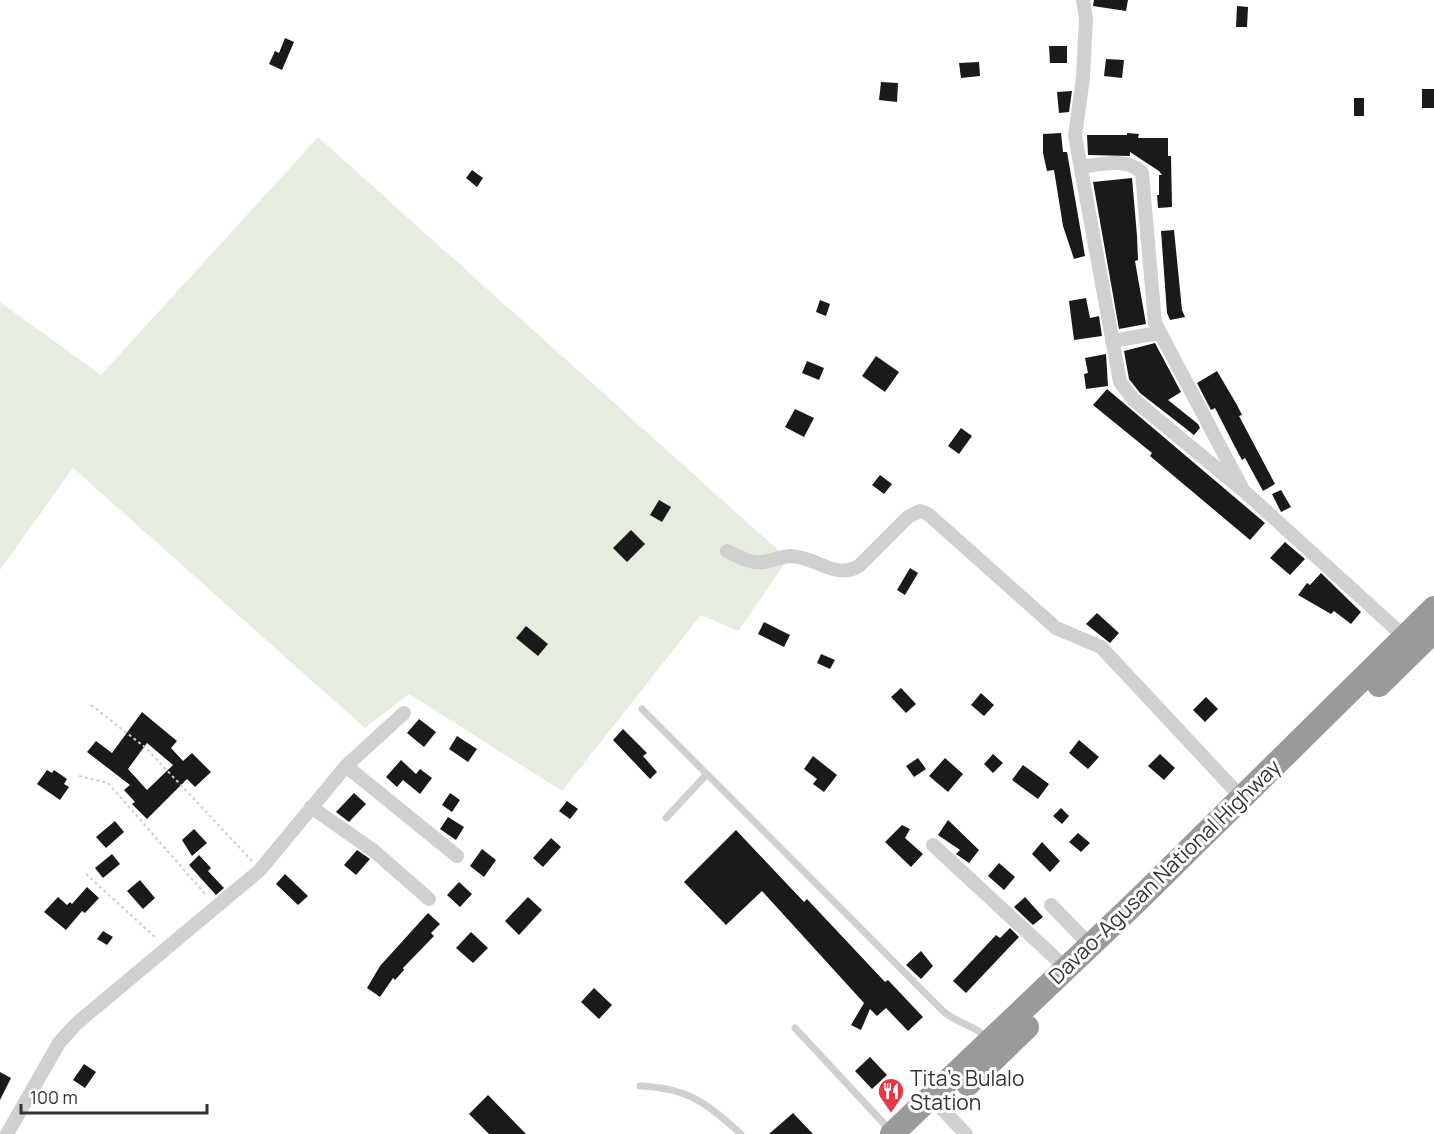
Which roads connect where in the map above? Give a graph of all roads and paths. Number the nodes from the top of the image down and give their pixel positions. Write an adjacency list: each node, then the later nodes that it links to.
1 (1083, 0): 2 (street)
2 (1081, 167): 3 (street); 4 (street)
3 (1159, 333): 4 (street); 5 (street)
4 (1112, 341): 5 (street)
5 (1244, 491): 9 (street)
6 (727, 551): 17 (street)
7 (1434, 608): 9 (highway, Davao-Agusan National Highway)
8 (1434, 631): 9 (highway, Davao-Agusan National Highway)
9 (1410, 642): 17 (highway, Davao-Agusan National Highway)
10 (91, 705): 21 (path)
11 (642, 709): 14 (lane)
12 (404, 713): 13 (street)
13 (346, 766): 16 (street); 20 (street)
14 (707, 774): 18 (lane); 30 (lane)
15 (79, 776): 25 (path)
16 (311, 807): 21 (street); 23 (street)
17 (1238, 809): 26 (highway, Davao-Agusan National Highway); 30 (highway, Davao-Agusan National Highway)
18 (666, 818)
19 (933, 845): 28 (street)
20 (457, 856)
21 (260, 870): 25 (street)
22 (87, 874): 27 (path)
23 (429, 899)
24 (1052, 905): 26 (street)
25 (216, 908): 27 (street)
26 (1090, 945): 28 (highway, Davao-Agusan National Highway)
27 (165, 947): 33 (street)
28 (1066, 968): 30 (highway, Davao-Agusan National Highway)
29 (795, 1028): 35 (lane)
30 (996, 1046): 32 (highway, Davao-Agusan National Highway); 35 (highway, Davao-Agusan National Highway)
31 (640, 1086): 34 (lane)
32 (942, 1110): 35 (highway, Davao-Agusan National Highway); 36 (street)
33 (7, 1134)
34 (741, 1134)
35 (901, 1134)
36 (966, 1134)

